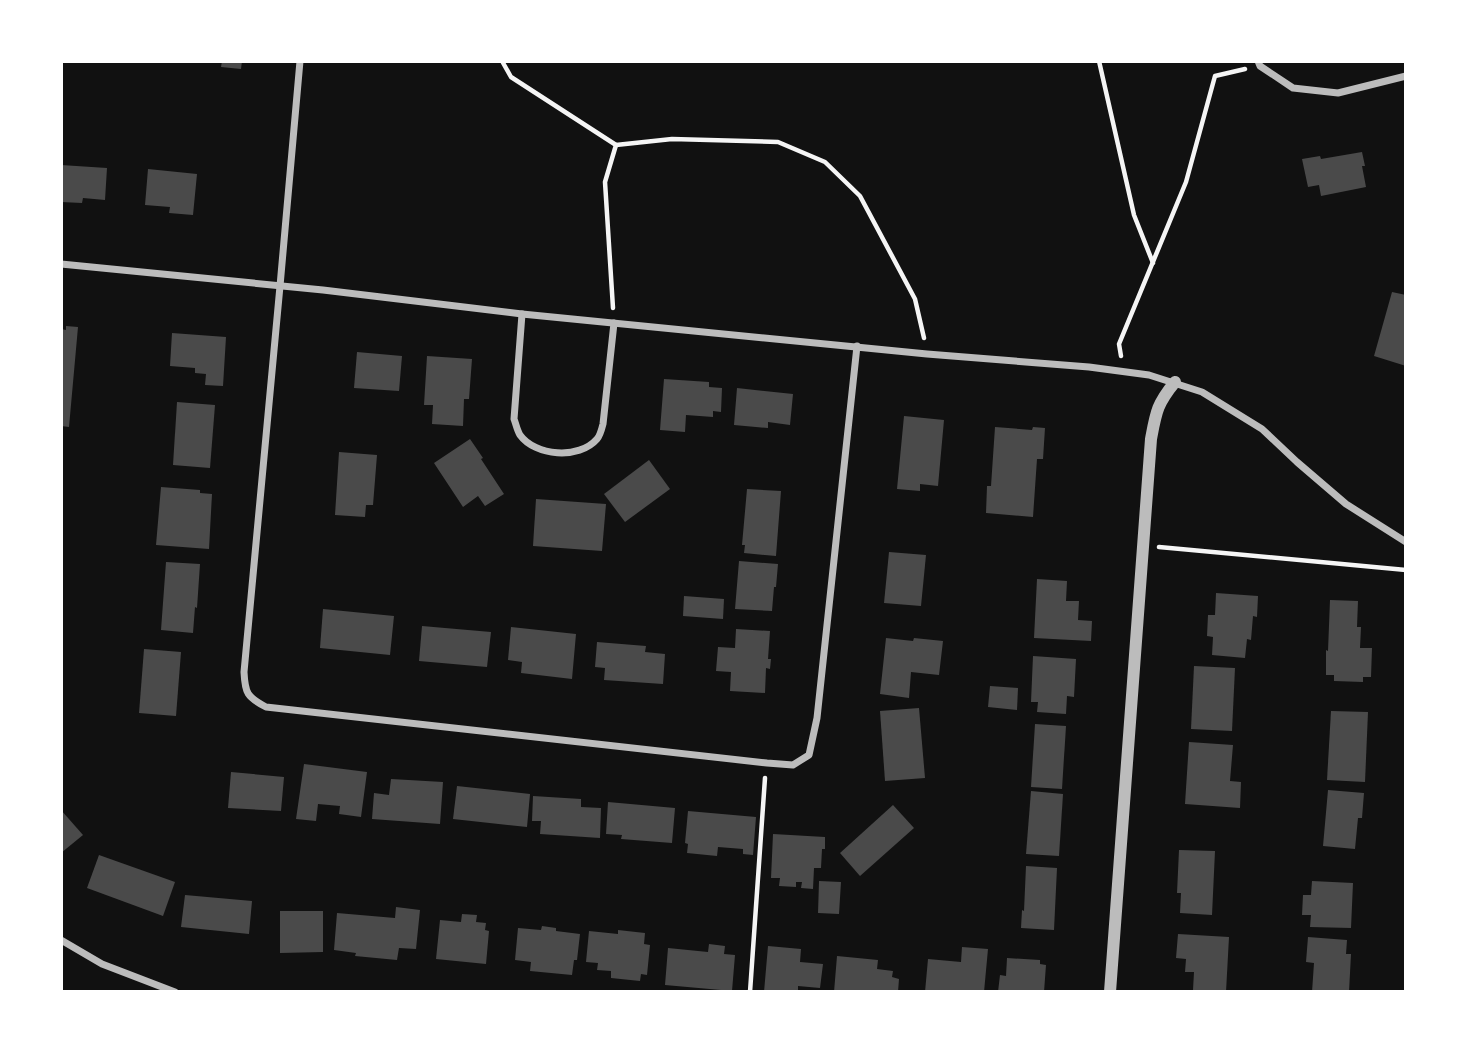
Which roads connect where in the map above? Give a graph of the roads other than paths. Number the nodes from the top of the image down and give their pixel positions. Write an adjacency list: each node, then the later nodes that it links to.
1 (300, 61): 5 (street)
2 (1259, 64): 3 (street)
3 (1406, 76)
4 (61, 264): 5 (street)
5 (281, 286): 6 (street); 8 (street)
6 (522, 314): 7 (street); 7 (street)
7 (614, 323): 8 (street)
8 (857, 346): 9 (street)
9 (1175, 382): 10 (street); 13 (street)
10 (1406, 542)
11 (61, 940): 12 (street)
12 (175, 992)
13 (1110, 992)

